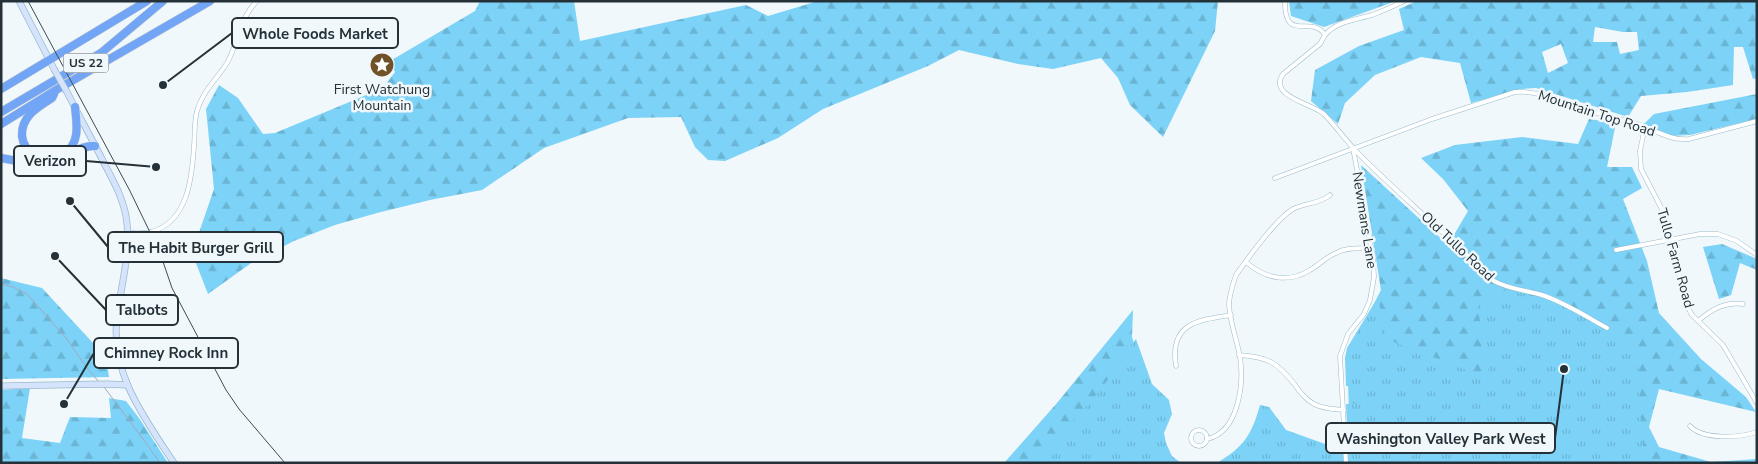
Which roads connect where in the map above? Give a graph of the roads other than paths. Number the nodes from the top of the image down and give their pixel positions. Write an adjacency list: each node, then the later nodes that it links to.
1 (19, 1): 9 (street)
2 (147, 1): 9 (highway)
3 (163, 1): 13 (highway, US 22)
4 (210, 1): 11 (highway, US 22)
5 (257, 1): 23 (street)
6 (1285, 1): 8 (street)
7 (1404, 1): 8 (street)
8 (1326, 35): 18 (street, Old Tullo Road)
9 (49, 60): 10 (highway); 12 (street, bridge)
10 (1, 89)
11 (56, 90): 15 (highway, US 22); 20 (highway)
12 (74, 107): 17 (street); 20 (highway)
13 (1, 112)
14 (1757, 121): 16 (street, Mountain Top Road)
15 (1, 124)
16 (1645, 127): 18 (street, Mountain Top Road); 24 (street, Tullo Farm Road)
17 (95, 146): 19 (highway); 20 (highway); 23 (street)
18 (1353, 148): 21 (street, Mountain Top Road); 25 (street, Newmans Lane); 32 (street, Old Tullo Road)
19 (1, 158)
20 (59, 158)
21 (1275, 178)
22 (1330, 195): 28 (street)
23 (128, 233): 35 (street)
24 (1672, 240): 26 (street); 27 (street); 31 (street, Tullo Farm Road)
25 (1371, 248): 28 (street); 38 (street, Newmans Lane)
26 (1616, 250)
27 (1757, 255)
28 (1246, 262): 30 (street)
29 (1743, 304): 31 (street)
30 (1231, 315): 33 (street); 34 (street)
31 (1698, 321): 37 (street, Tullo Farm Road)
32 (1607, 328)
33 (1240, 354): 38 (street); 41 (street)
34 (1176, 366)
35 (127, 385): 36 (street); 42 (street)
36 (1, 386)
37 (1757, 402)
38 (1344, 410): 43 (street, Newmans Lane)
39 (1690, 426): 40 (street)
40 (1757, 432)
41 (1207, 439): 41 (street)
42 (174, 463)
43 (1346, 463)

